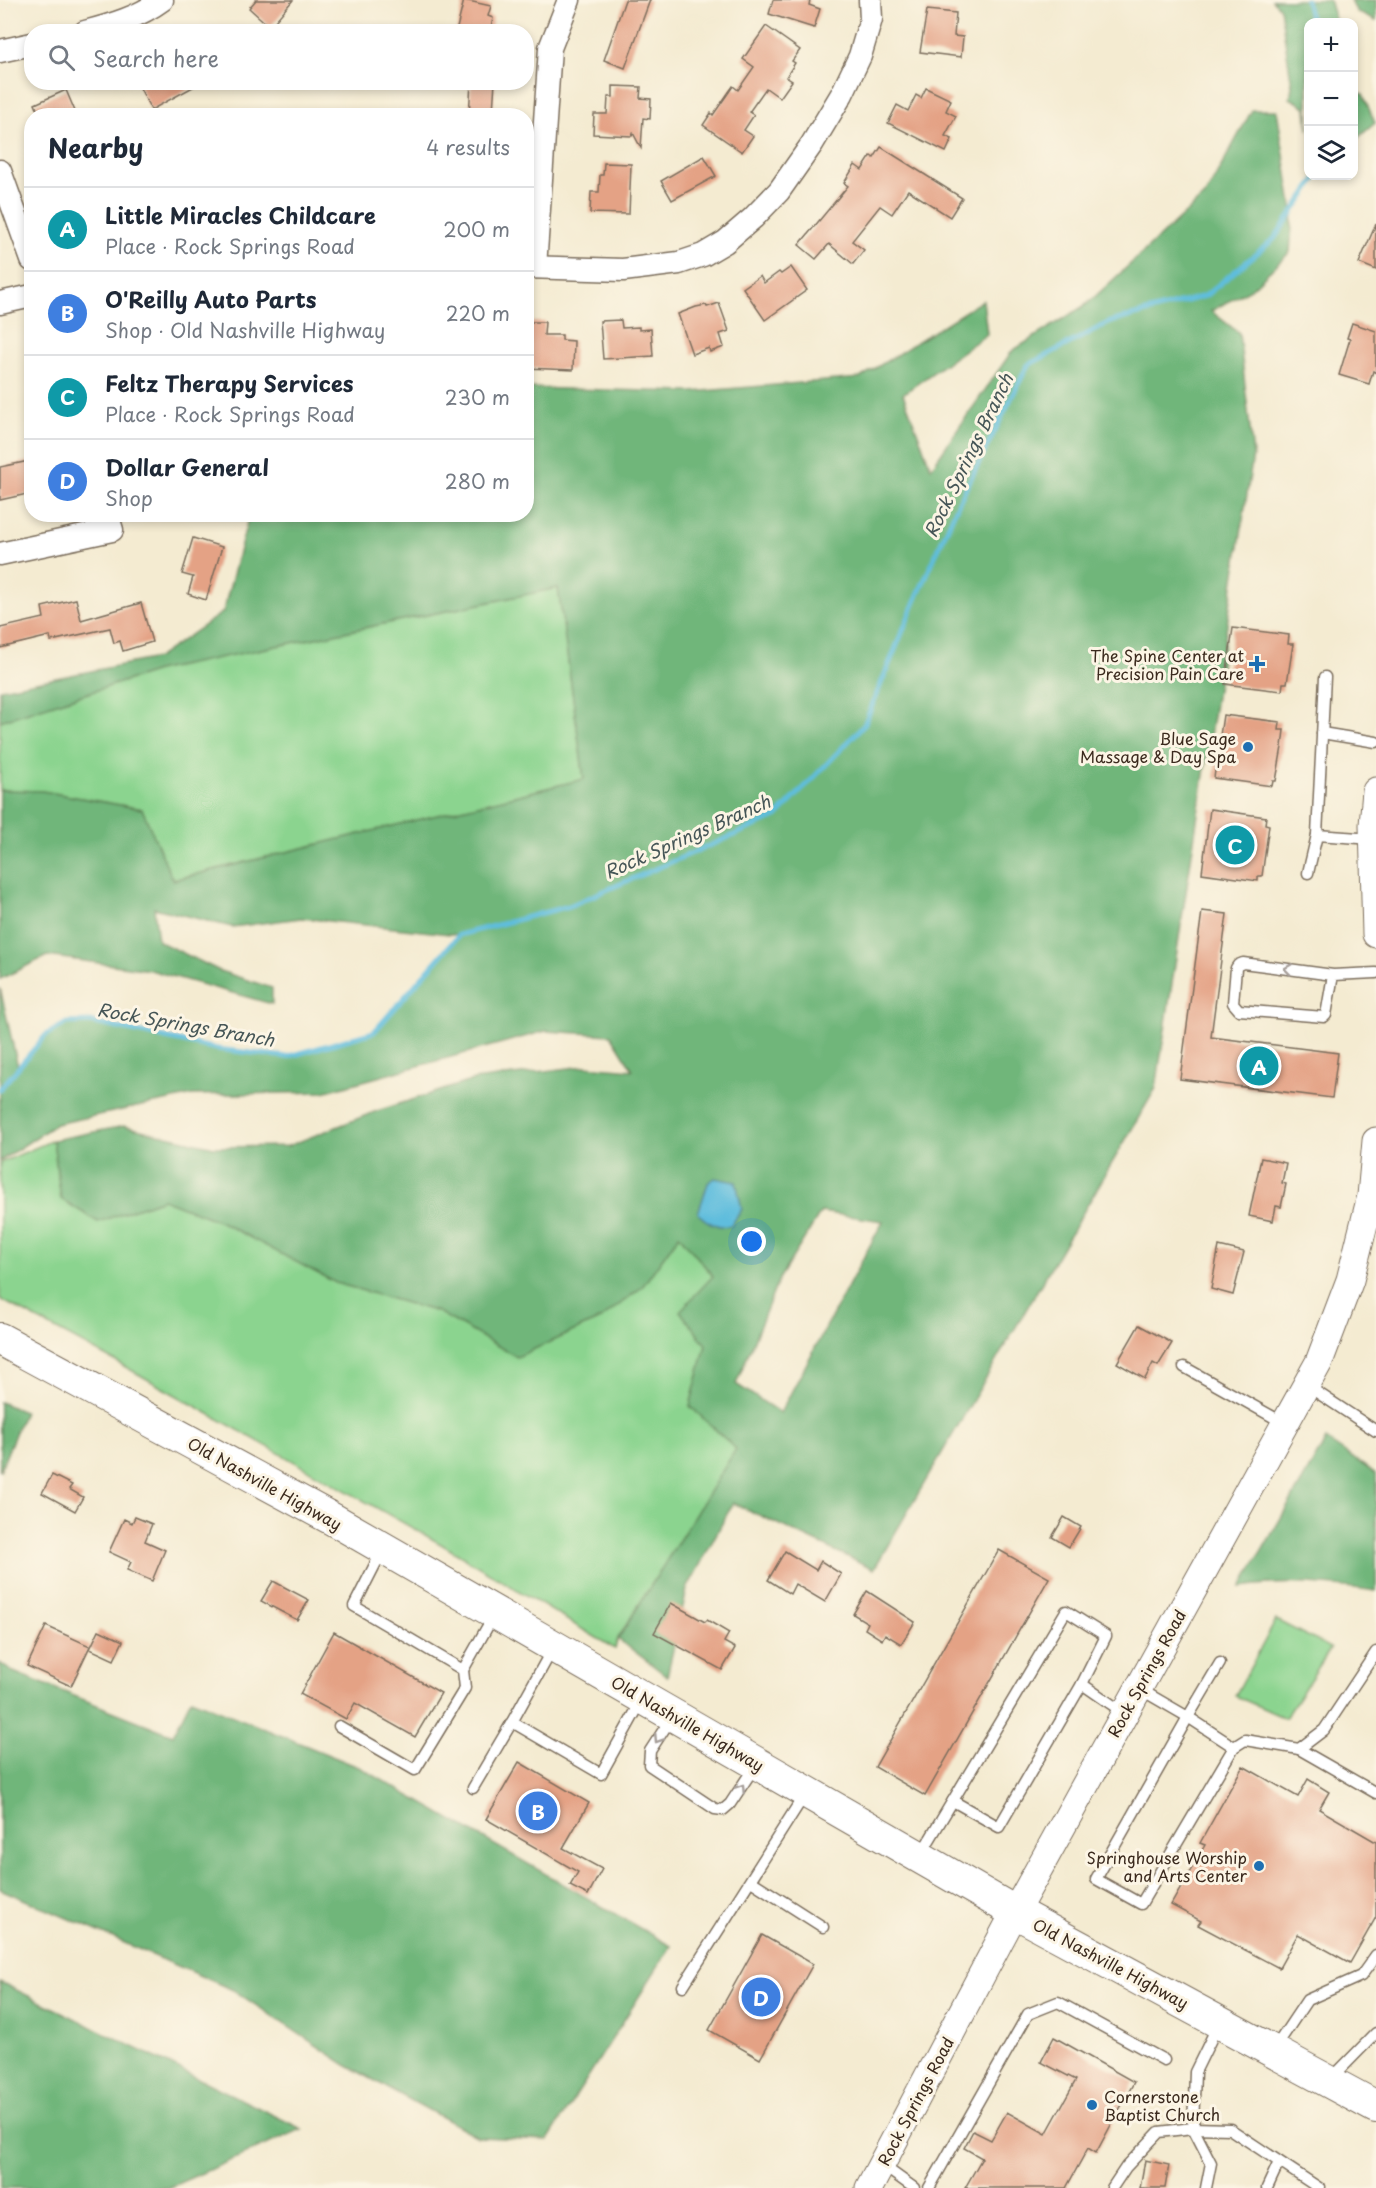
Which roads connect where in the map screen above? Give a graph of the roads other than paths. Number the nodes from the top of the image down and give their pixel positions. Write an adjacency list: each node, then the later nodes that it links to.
1 (162, 0): 4 (street)
2 (569, 0): 8 (street)
3 (870, 0): 10 (street)
4 (115, 24)
5 (24, 46): 6 (street)
6 (0, 51)
7 (0, 171): 9 (street)
8 (534, 232)
9 (24, 238)
10 (534, 267)
11 (24, 298): 12 (street)
12 (0, 303)
13 (110, 522): 14 (street)
14 (0, 554)
15 (1325, 677): 16 (lane)
16 (1322, 733): 17 (lane); 19 (lane)
17 (1376, 742)
18 (1376, 791): 20 (street)
19 (1317, 836): 20 (lane); 21 (lane)
20 (1373, 839): 22 (street)
21 (1308, 873)
22 (1376, 934)
23 (1376, 973): 24 (lane)
24 (1333, 975): 24 (lane, one-way to 24)
25 (1376, 1141): 26 (street, Rock Springs Road)
26 (1373, 1205): 29 (street, Rock Springs Road)
27 (0, 1339): 32 (main road, Old Nashville Highway)
28 (1184, 1367): 30 (lane)
29 (1306, 1384): 30 (street, Rock Springs Road); 31 (lane)
30 (1284, 1423): 39 (street, Rock Springs Road)
31 (1376, 1431)
32 (383, 1548): 33 (main road, Old Nashville Highway); 37 (lane)
33 (495, 1612): 34 (main road, Old Nashville Highway); 37 (lane)
34 (554, 1646): 40 (main road, Old Nashville Highway); 44 (lane)
35 (1376, 1653): 47 (lane)
36 (1220, 1663): 43 (lane)
37 (463, 1670): 45 (lane)
38 (1082, 1684): 41 (lane); 52 (lane); 52 (lane)
39 (1137, 1688): 41 (street, Rock Springs Road); 43 (lane)
40 (644, 1697): 42 (main road, Old Nashville Highway); 44 (lane)
41 (1124, 1713): 55 (street, Rock Springs Road)
42 (674, 1714): 48 (main road, Old Nashville Highway); 48 (lane, one-way to 48)
43 (1188, 1717): 46 (lane); 46 (lane)
44 (512, 1722): 49 (lane)
45 (339, 1726)
46 (1234, 1747): 47 (lane)
47 (1299, 1749): 51 (lane)
48 (757, 1763): 50 (main road, Old Nashville Highway)
49 (473, 1788)
50 (807, 1792): 53 (main road, Old Nashville Highway); 54 (lane)
51 (1376, 1793)
52 (953, 1801): 53 (lane)
53 (920, 1857): 55 (main road, Old Nashville Highway)
54 (751, 1881): 56 (lane); 58 (lane)
55 (1015, 1911): 59 (main road, Old Nashville Highway); 67 (street, Rock Springs Road)
56 (823, 1927)
57 (1376, 1955): 61 (lane)
58 (683, 1986)
59 (1220, 2022): 61 (main road, Old Nashville Highway); 65 (lane)
60 (1376, 2033): 63 (lane)
61 (1273, 2051): 63 (main road, Old Nashville Highway)
62 (1164, 2060): 69 (lane)
63 (1328, 2082): 64 (main road, Old Nashville Highway)
64 (1376, 2108)
65 (1192, 2128): 66 (lane); 70 (lane); 71 (lane)
66 (1279, 2162): 72 (lane); 73 (lane)
67 (875, 2177): 68 (lane)
68 (914, 2188)
69 (929, 2188)
70 (1112, 2188)
71 (1206, 2188)
72 (1267, 2188)
73 (1319, 2188)

